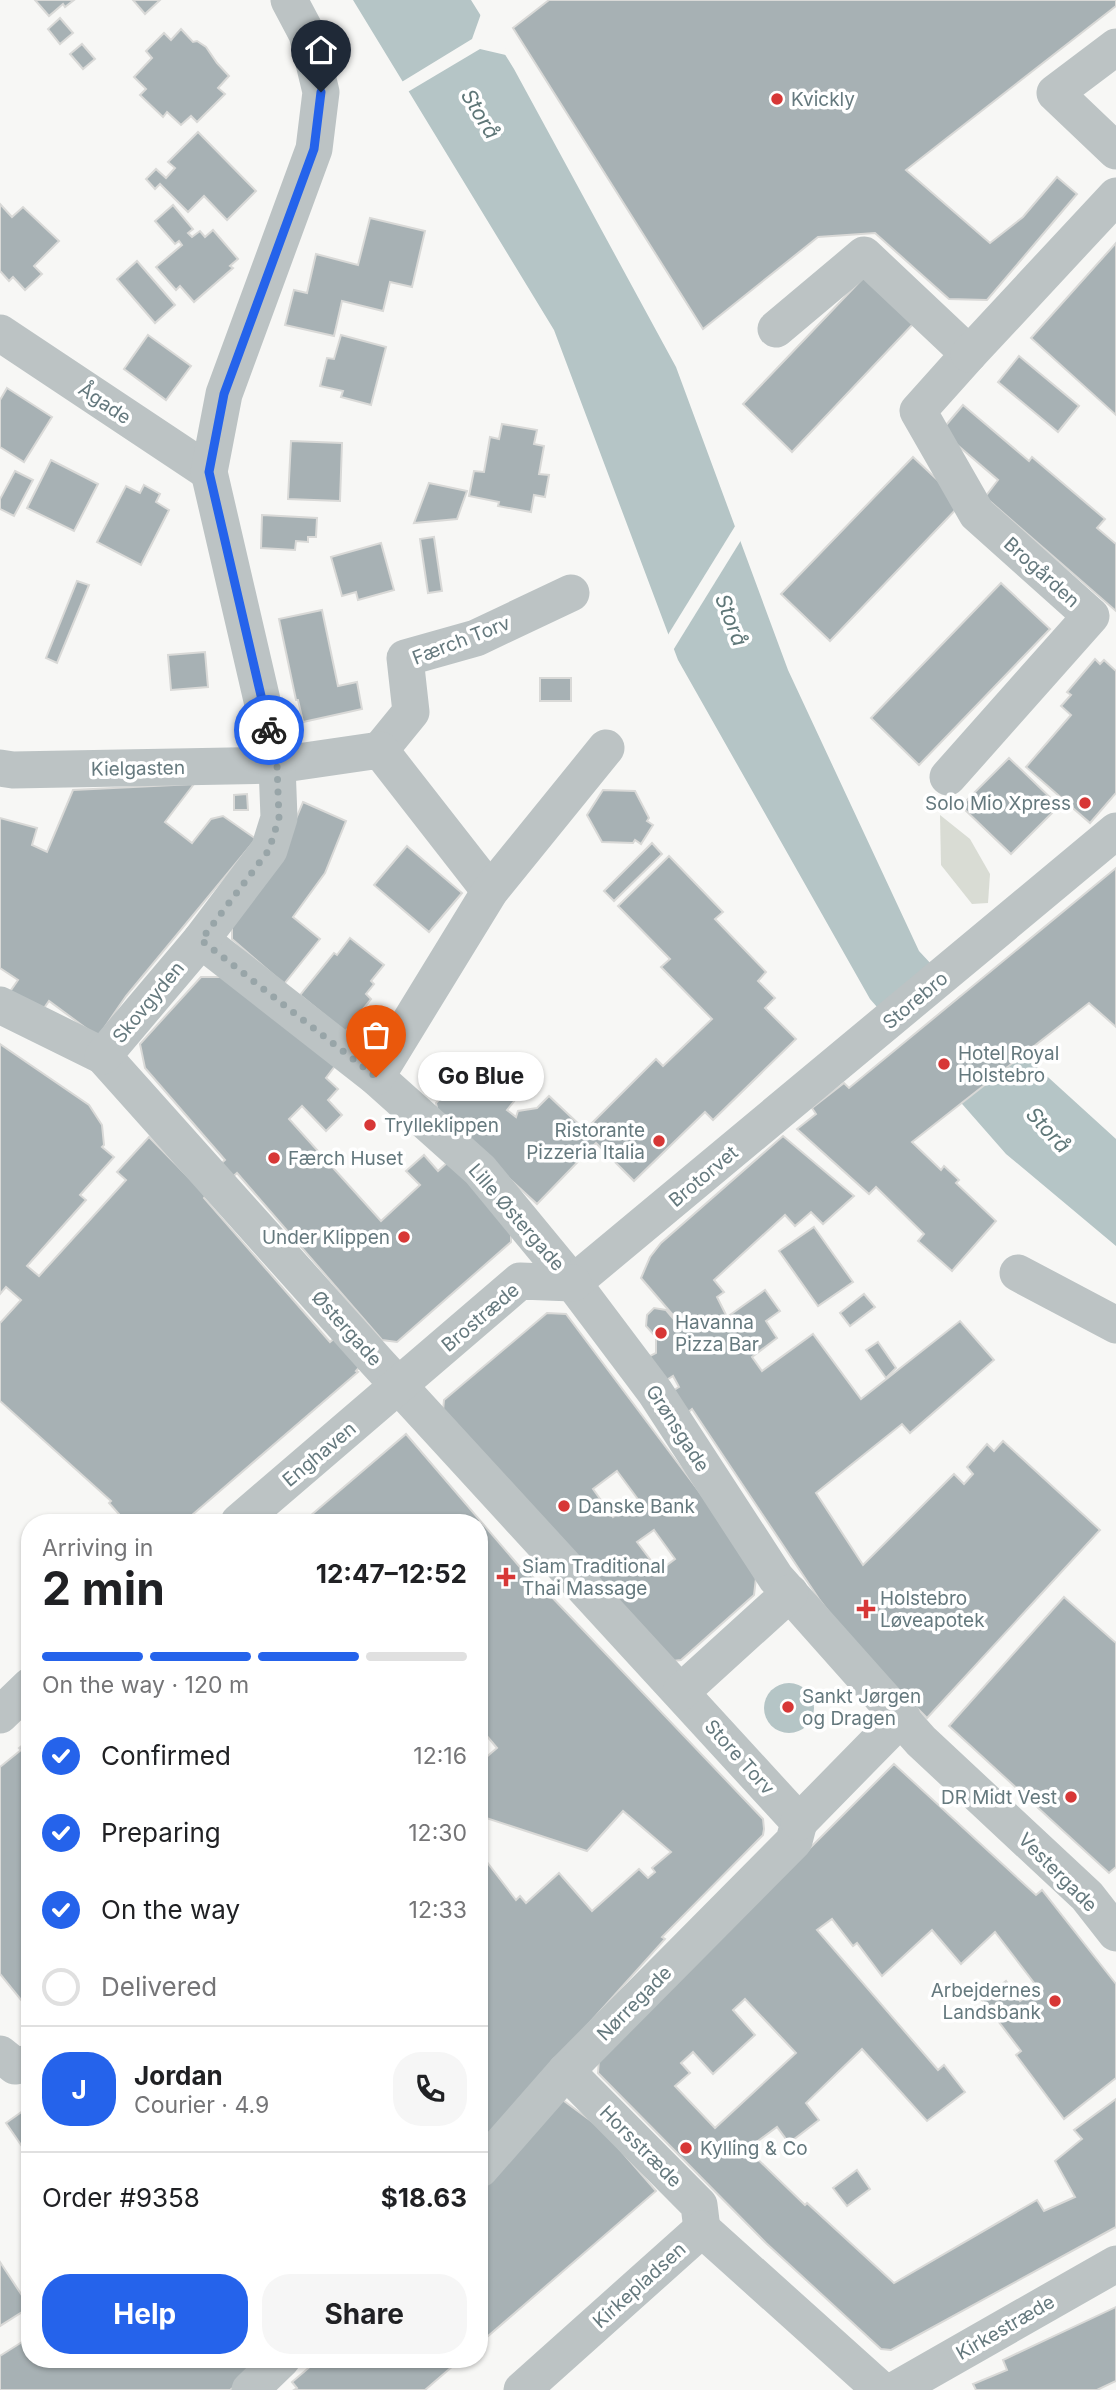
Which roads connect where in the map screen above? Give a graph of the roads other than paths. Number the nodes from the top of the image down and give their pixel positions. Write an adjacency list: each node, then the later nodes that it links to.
1 (289, 0): 8 (street)
2 (1116, 47): 3 (street)
3 (1116, 151)
4 (1116, 196): 7 (street, Brogården)
5 (776, 329): 7 (street)
6 (0, 333): 8 (street, Ågade)
7 (969, 354): 14 (street, Brogården)
8 (209, 472): 12 (street, Skovgyden)
9 (571, 593): 11 (street, Færch Torv)
10 (606, 748): 16 (street)
11 (380, 751): 12 (street); 16 (street)
12 (277, 765): 13 (street, Kielgasten); 17 (street, Skovgyden)
13 (0, 768)
14 (948, 777)
15 (1116, 831): 20 (street, Storebro)
16 (490, 891): 21 (street)
17 (201, 940): 19 (street, Skovgyden); 21 (street, Lille Østergade)
18 (0, 1005): 19 (street, Østergade)
19 (103, 1056): 25 (street, Østergade)
20 (832, 1069): 23 (street, Brotorvet)
21 (376, 1077): 23 (street, Lille Østergade)
22 (1018, 1273): 24 (street)
23 (573, 1283): 25 (street, Brostræde); 27 (street, Grønsgade)
24 (1116, 1325)
25 (400, 1385): 26 (street, Enghaven); 28 (street, Østergade)
26 (248, 1514)
27 (783, 1586): 28 (street); 31 (street)
28 (676, 1687): 32 (street, Store Torv)
29 (21, 1695): 30 (street)
30 (0, 1715)
31 (905, 1721): 32 (street); 33 (street, Vestergade)
32 (796, 1832): 36 (street, Nørregade)
33 (1116, 1933)
34 (0, 2054): 35 (street)
35 (21, 2065)
36 (566, 2071): 37 (street, Nørregade); 38 (street, Horsstræde)
37 (488, 2160)
38 (702, 2229): 42 (street, Kirkepladsen); 43 (street, Kirkepladsen)
39 (1116, 2264): 44 (street, Kirkestræde)
40 (273, 2368): 41 (street)
41 (250, 2390)
42 (522, 2390)
43 (881, 2390)
44 (895, 2390)

